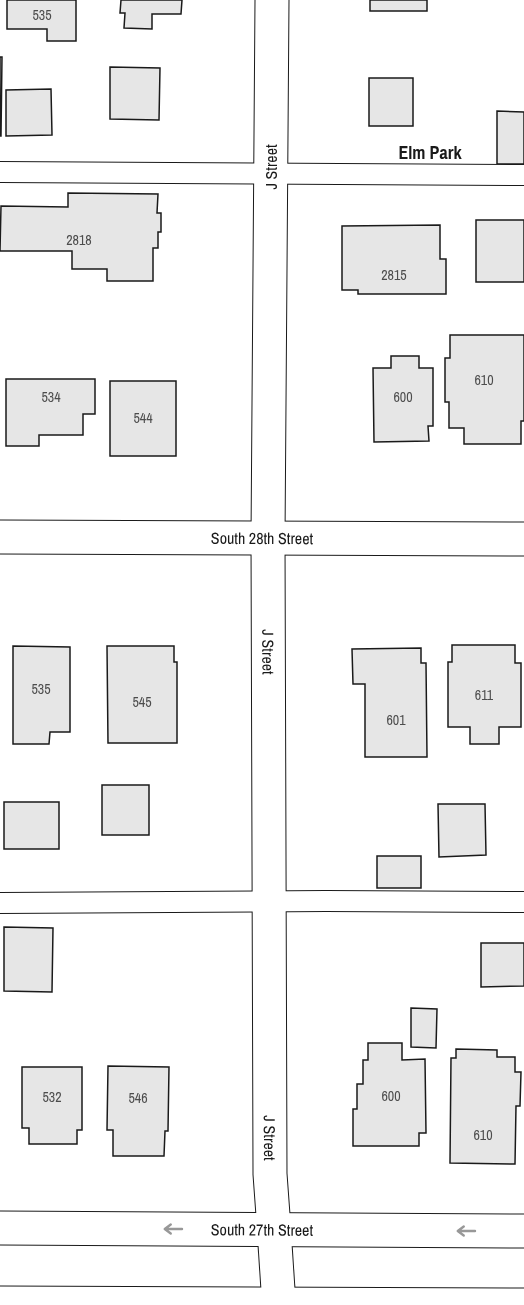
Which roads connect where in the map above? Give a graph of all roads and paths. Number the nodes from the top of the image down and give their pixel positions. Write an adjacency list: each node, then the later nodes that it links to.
1 (272, 0): 3 (street, J Street)
2 (0, 172): 3 (lane)
3 (271, 173): 4 (lane); 6 (street, J Street)
4 (524, 175)
5 (0, 537): 6 (street, South 28th Street)
6 (268, 537): 7 (street, South 28th Street); 8 (street, J Street)
7 (524, 539)
8 (269, 902): 9 (lane); 10 (lane); 12 (street, J Street)
9 (524, 902)
10 (0, 903)
11 (0, 1228): 12 (street, South 27th Street, one-way to 11)
12 (274, 1229): 13 (street, South 27th Street, one-way to 12); 15 (street, J Street)
13 (524, 1231)
14 (0, 1303): 15 (street)
15 (279, 1304): 16 (street)
16 (524, 1305)

